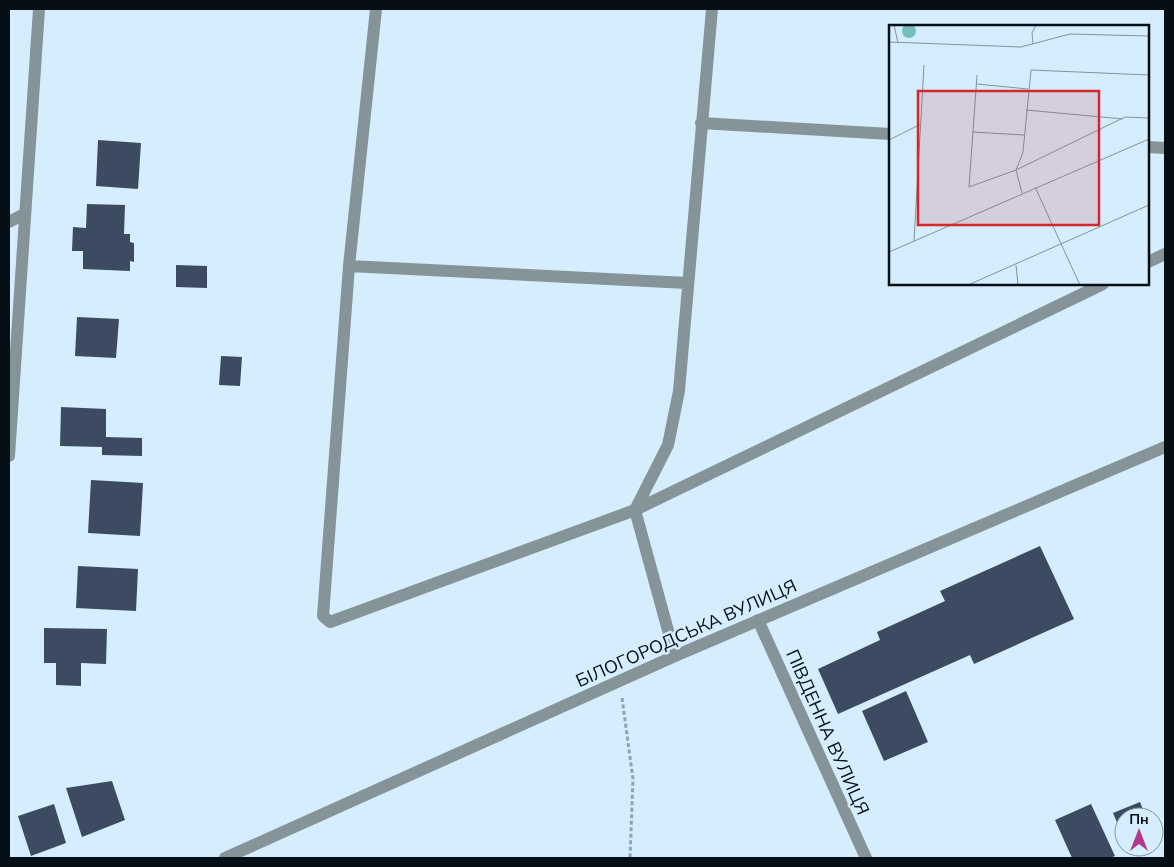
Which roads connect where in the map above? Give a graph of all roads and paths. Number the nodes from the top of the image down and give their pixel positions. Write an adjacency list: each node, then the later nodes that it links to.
1 (39, 9): 8 (street)
2 (376, 9): 12 (street)
3 (712, 9): 4 (street)
4 (701, 124): 5 (street); 13 (street)
5 (889, 134)
6 (1149, 147): 7 (street)
7 (1165, 148)
8 (24, 214): 9 (street); 16 (street)
9 (9, 222)
10 (1165, 254): 11 (street)
11 (1149, 262)
12 (349, 266): 13 (street); 17 (street)
13 (688, 283): 17 (street)
14 (1101, 285): 17 (street)
15 (1165, 447): 18 (street, БІЛОГОРОДСЬКА ВУЛИЦЯ)
16 (9, 456)
17 (635, 510): 19 (street)
18 (758, 620): 19 (street, БІЛОГОРОДСЬКА ВУЛИЦЯ); 23 (street, ПІВДЕННА ВУЛИЦЯ)
19 (675, 656): 20 (street, БІЛОГОРОДСЬКА ВУЛИЦЯ)
20 (620, 680): 21 (street, БІЛОГОРОДСЬКА ВУЛИЦЯ); 22 (path)
21 (225, 858)
22 (630, 858)
23 (866, 858)

